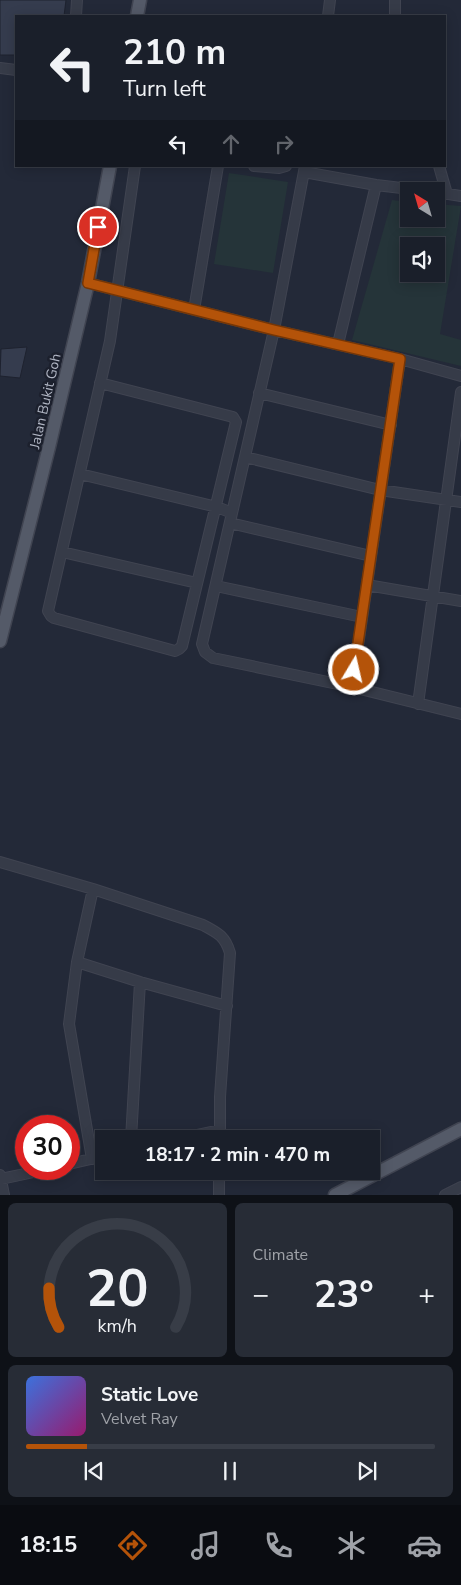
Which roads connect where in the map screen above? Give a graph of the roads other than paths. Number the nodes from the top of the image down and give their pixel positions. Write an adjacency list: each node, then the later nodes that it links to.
1 (77, 0): 5 (street)
2 (140, 0): 6 (main road)
3 (330, 0): 7 (street)
4 (395, 0): 8 (street)
5 (76, 15)
6 (137, 15)
7 (328, 15)
8 (395, 15)
9 (0, 68): 10 (street)
10 (15, 70)
11 (110, 167): 23 (main road, Jalan Bukit Goh)
12 (135, 167): 24 (street)
13 (218, 167): 25 (street)
14 (266, 167): 15 (street)
15 (282, 167)
16 (438, 167): 18 (street)
17 (305, 169): 19 (street); 26 (street)
18 (440, 182)
19 (376, 185): 20 (street); 27 (street)
20 (400, 188)
21 (445, 194): 22 (street)
22 (461, 196)
23 (88, 283): 24 (street); 49 (main road, Jalan Bukit Goh)
24 (116, 290): 25 (street); 30 (street)
25 (194, 310): 26 (street)
26 (274, 330): 27 (street); 32 (street)
27 (338, 344): 28 (street)
28 (400, 359): 29 (street); 33 (street)
29 (461, 376)
30 (100, 383): 35 (street); 39 (street)
31 (461, 392): 37 (street)
32 (259, 394): 33 (street); 34 (street)
33 (391, 426): 36 (street)
34 (245, 456): 36 (street); 40 (street)
35 (80, 474): 39 (street); 41 (street)
36 (380, 490): 37 (street); 42 (street)
37 (446, 500): 38 (street); 46 (street)
38 (461, 502)
39 (217, 507): 40 (street); 43 (street)
40 (231, 518): 42 (street); 45 (street)
41 (62, 552): 43 (street); 43 (street)
42 (371, 556): 44 (street)
43 (197, 583)
44 (367, 585): 46 (street); 48 (street)
45 (216, 586): 48 (street); 50 (street)
46 (432, 596): 47 (street); 51 (street)
47 (461, 601)
48 (362, 617): 50 (street)
49 (0, 639)
50 (352, 687): 51 (street)
51 (418, 704): 52 (street)
52 (461, 714)
53 (0, 862): 54 (street)
54 (93, 889): 55 (street); 57 (street)
55 (77, 962): 56 (street); 62 (street)
56 (140, 982): 57 (street); 59 (street)
57 (227, 1006): 60 (street)
58 (461, 1129): 70 (main road)
59 (132, 1130)
60 (220, 1130)
61 (95, 1158): 62 (street)
62 (92, 1159): 63 (street)
63 (80, 1162)
64 (15, 1174): 65 (street)
65 (0, 1177): 68 (street)
66 (219, 1180): 69 (street)
67 (461, 1187): 71 (street)
68 (4, 1195)
69 (219, 1195)
70 (335, 1195)
71 (445, 1195)

